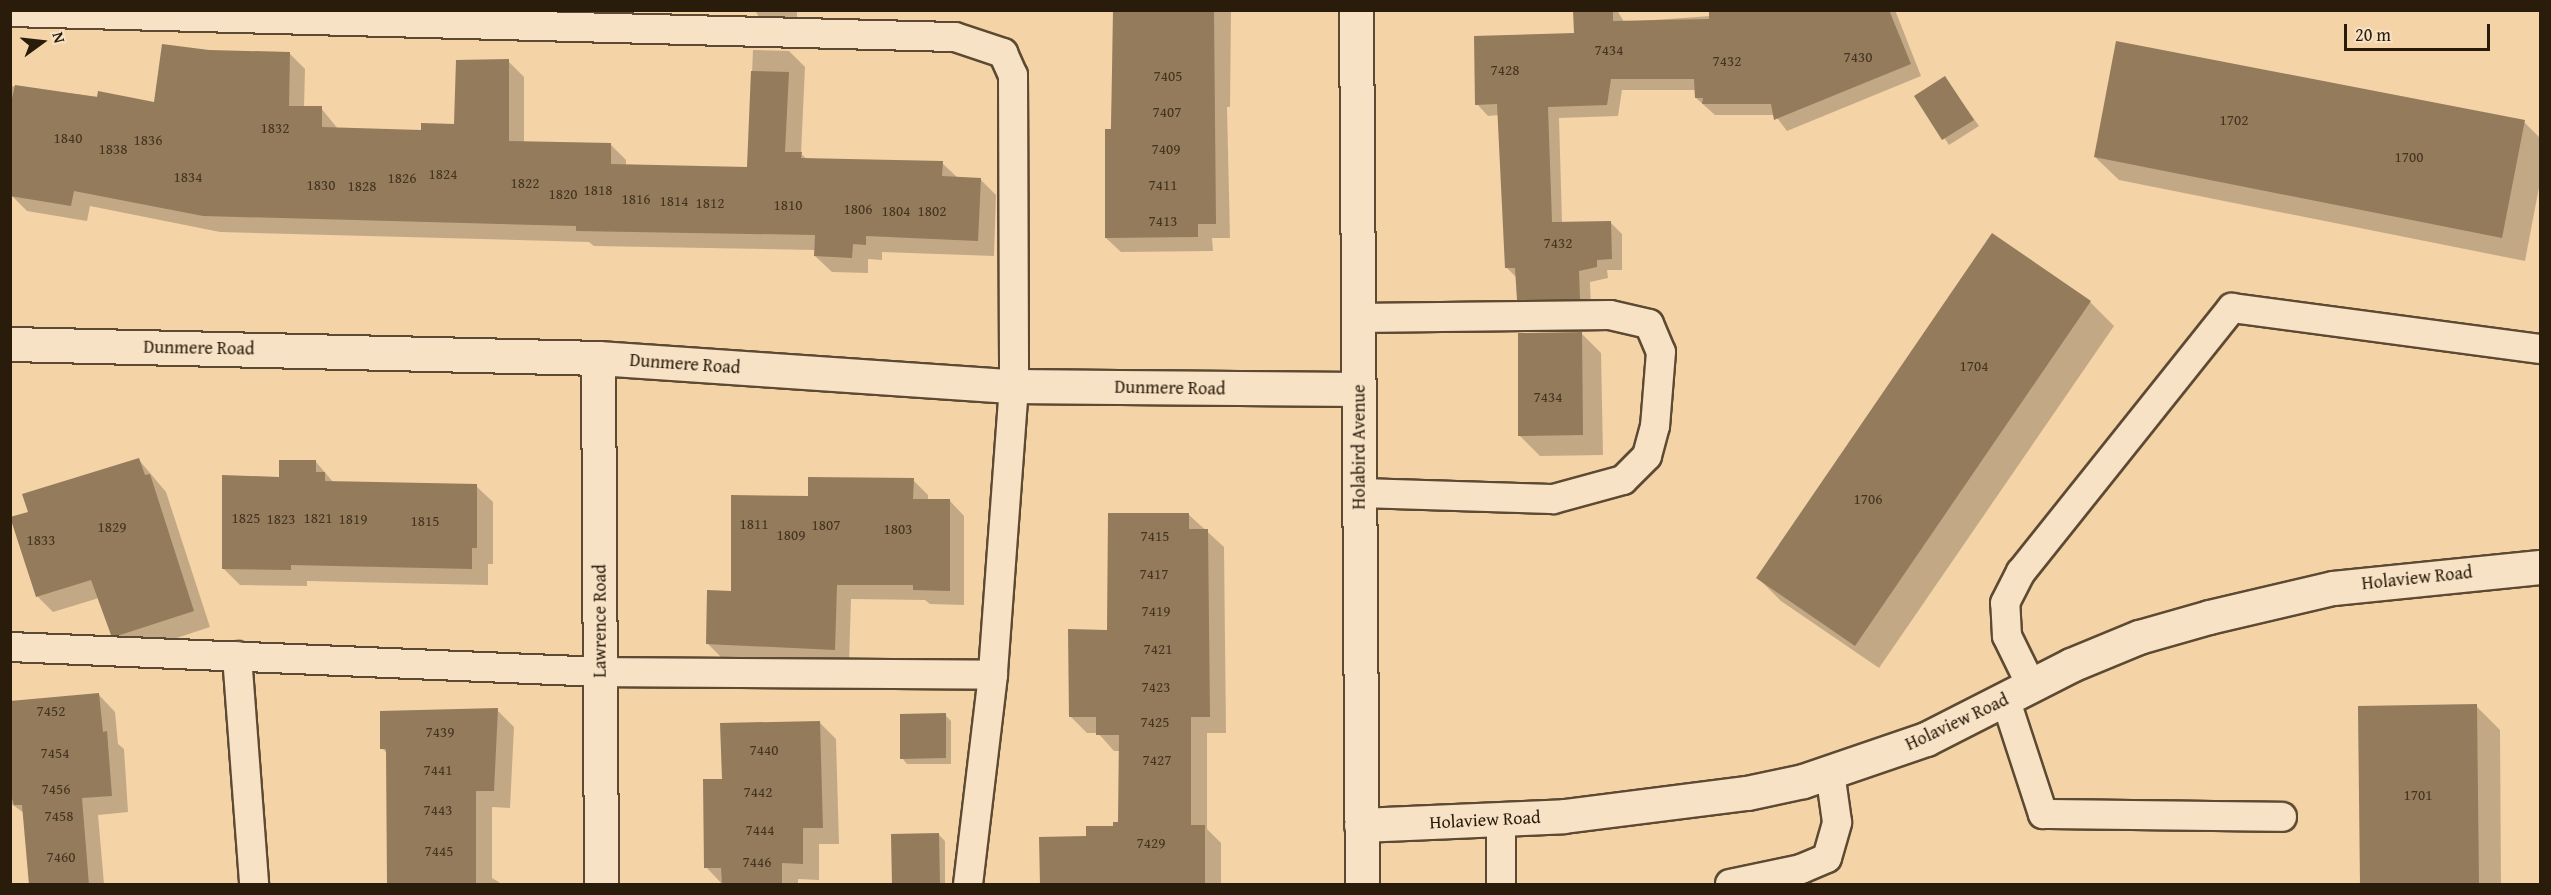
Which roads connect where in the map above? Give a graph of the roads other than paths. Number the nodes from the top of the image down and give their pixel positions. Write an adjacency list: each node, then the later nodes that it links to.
1 (1356, 10): 3 (street, Holabird Avenue)
2 (10, 12): 7 (lane)
3 (1358, 318): 8 (street, Holabird Avenue); 9 (lane)
4 (10, 344): 6 (street, Dunmere Road)
5 (2541, 349): 15 (lane)
6 (598, 358): 7 (street, Dunmere Road); 13 (street, Lawrence Road)
7 (1014, 386): 8 (street, Dunmere Road); 14 (lane)
8 (1358, 389): 9 (street, Holabird Avenue)
9 (1359, 493): 19 (street, Holabird Avenue)
10 (2541, 567): 15 (street, Holaview Road)
11 (10, 647): 12 (lane)
12 (237, 656): 13 (lane); 20 (lane)
13 (601, 672): 14 (lane); 21 (street, Lawrence Road)
14 (993, 675): 22 (lane)
15 (2019, 694): 16 (street, Holaview Road); 17 (lane)
16 (1830, 772): 18 (street, Holaview Road); 25 (lane)
17 (2282, 817)
18 (1501, 820): 19 (street, Holaview Road); 24 (lane)
19 (1361, 825): 23 (street, Holabird Avenue)
20 (254, 885)
21 (601, 885)
22 (968, 885)
23 (1362, 885)
24 (1501, 885)
25 (1730, 885)

